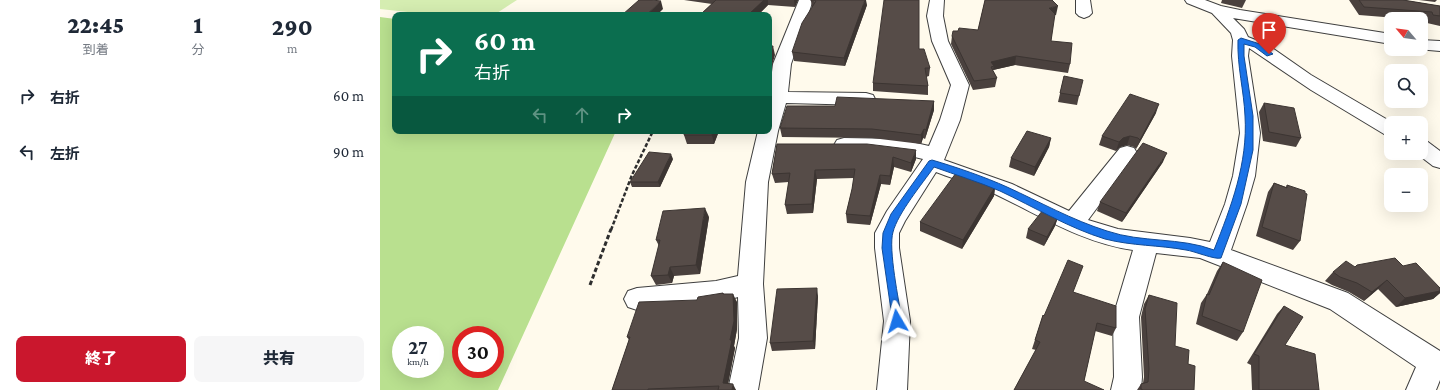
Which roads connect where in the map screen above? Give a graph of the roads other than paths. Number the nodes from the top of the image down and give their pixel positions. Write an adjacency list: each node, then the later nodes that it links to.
1 (806, 0): 9 (street)
2 (937, 0): 16 (street)
3 (1192, 0): 4 (street)
4 (1217, 10): 5 (street); 6 (street)
5 (1384, 39)
6 (1241, 40): 11 (street); 20 (street)
7 (1428, 45): 8 (street)
8 (1440, 46)
9 (778, 97): 10 (street); 12 (street)
10 (880, 99)
11 (1384, 126)
12 (772, 138): 21 (street)
13 (824, 145): 16 (street)
14 (1428, 152): 17 (street)
15 (1127, 153): 18 (street)
16 (934, 159): 18 (street); 25 (street)
17 (1440, 161)
18 (1073, 222): 19 (street)
19 (1147, 242): 20 (street); 26 (street)
20 (1217, 255): 23 (street)
21 (750, 284): 22 (street); 24 (street)
22 (637, 299)
23 (1436, 365): 27 (street)
24 (743, 390)
25 (892, 390)
26 (1126, 390)
27 (1421, 390)

